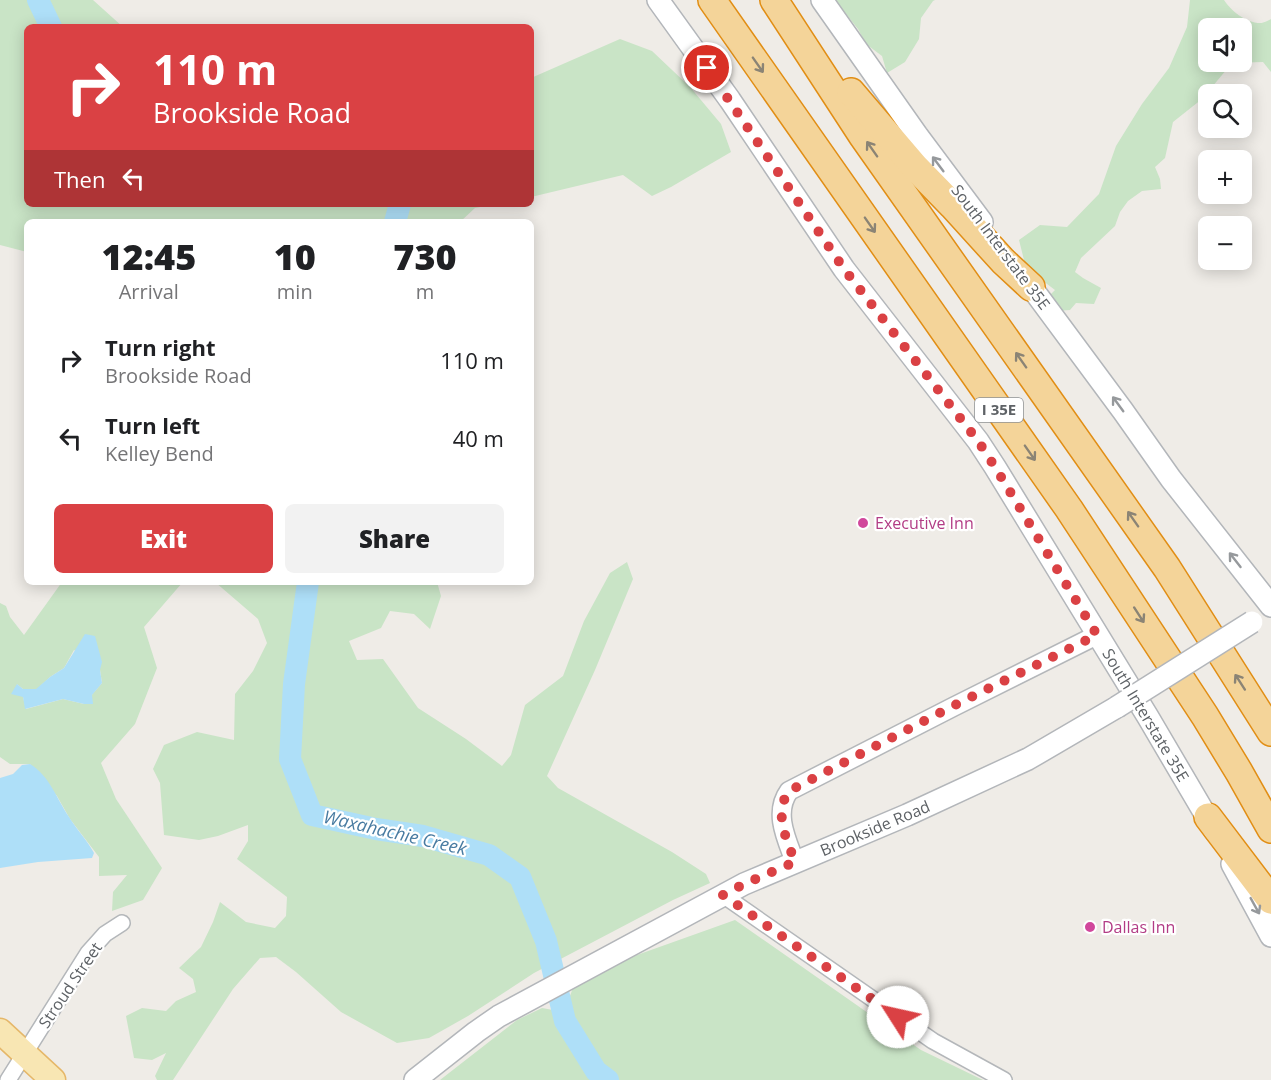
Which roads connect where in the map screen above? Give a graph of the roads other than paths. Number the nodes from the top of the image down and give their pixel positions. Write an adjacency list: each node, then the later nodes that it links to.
1 (658, 0): 7 (main road, South Interstate 35E)
2 (712, 0): 10 (highway, I 35E, one-way to 10)
3 (774, 0): 5 (highway); 8 (highway, I 35E, one-way to 3)
4 (822, 0): 5 (main road, South Interstate 35E, one-way to 4)
5 (1031, 287): 6 (main road, South Interstate 35E, one-way to 5)
6 (1271, 608): 11 (main road, Brookside Road, bridge)
7 (1097, 635): 9 (main road, South Interstate 35E); 11 (street)
8 (1271, 732)
9 (1208, 817): 13 (highway); 15 (main road, South Interstate 35E, one-way to 15)
10 (1271, 829)
11 (795, 862): 12 (main road, Brookside Road)
12 (723, 895): 20 (main road, Brookside Road); 21 (street)
13 (1271, 900)
14 (122, 923): 17 (street, Stroud Street)
15 (1271, 936)
16 (0, 1031): 17 (main road)
17 (24, 1053): 18 (street, Stroud Street); 19 (main road)
18 (8, 1080)
19 (53, 1080)
20 (415, 1080)
21 (1004, 1080)

